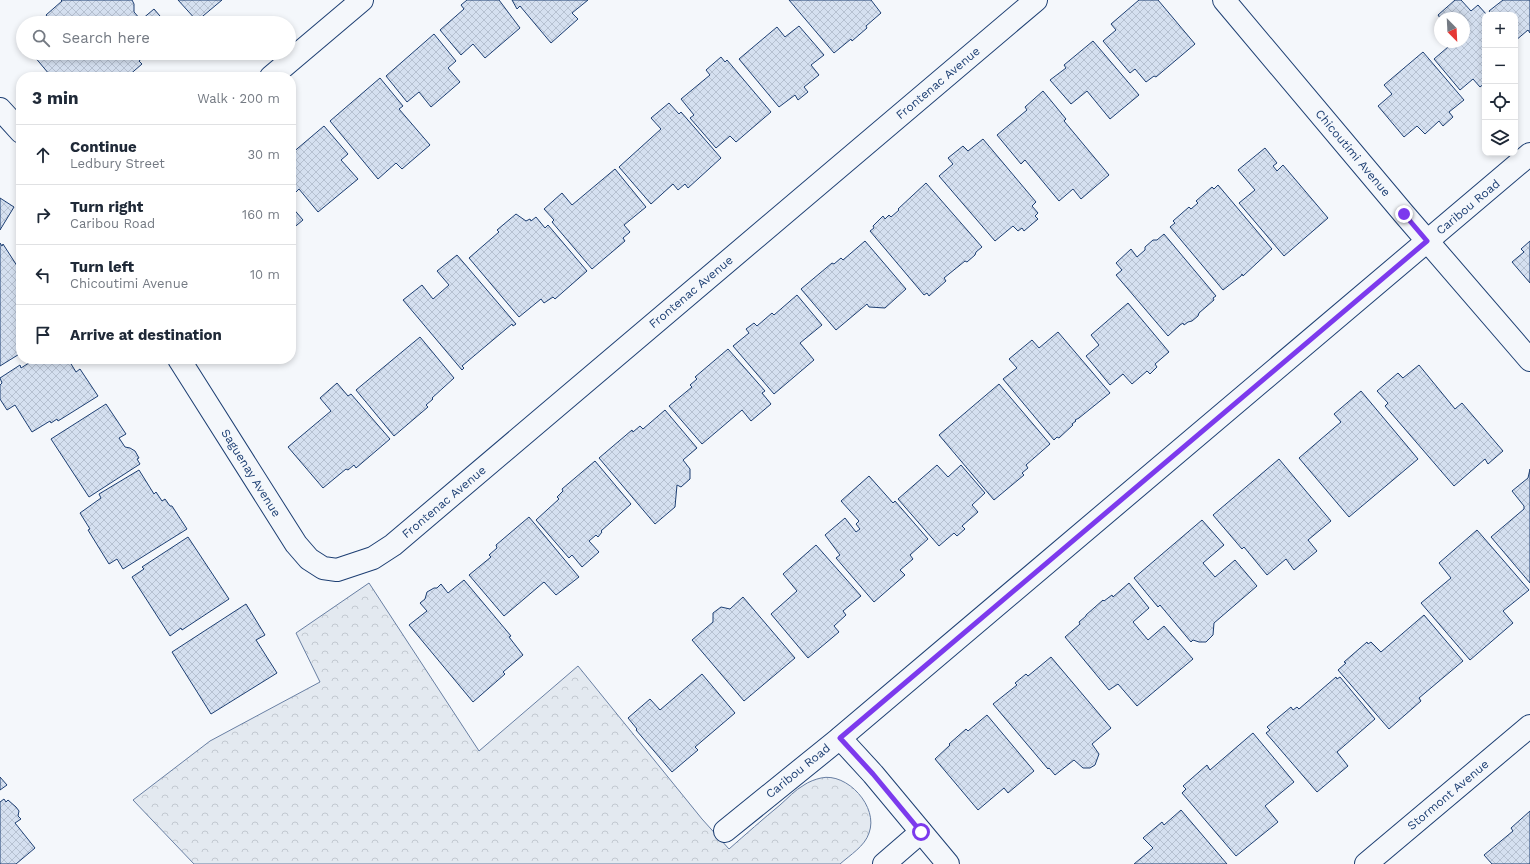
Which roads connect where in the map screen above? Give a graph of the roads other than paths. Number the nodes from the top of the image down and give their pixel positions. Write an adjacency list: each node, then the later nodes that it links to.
1 (362, 0): 4 (street)
2 (1036, 0): 13 (street, Frontenac Avenue)
3 (1224, 0): 10 (street, Chicoutimi Avenue)
4 (296, 56)
5 (291, 60): 6 (street)
6 (277, 72)
7 (0, 109): 8 (street)
8 (16, 127)
9 (1530, 154): 10 (street, Caribou Road)
10 (1427, 241): 11 (street, Chicoutimi Avenue); 15 (street, Caribou Road)
11 (1530, 360)
12 (182, 364): 13 (street, Saguenay Avenue)
13 (337, 570)
14 (1530, 726): 20 (street, Stormont Avenue)
15 (840, 738): 16 (street, Caribou Road); 17 (street)
16 (725, 830)
17 (921, 832): 18 (street); 19 (street)
18 (884, 864)
19 (948, 864)
20 (1366, 864)

